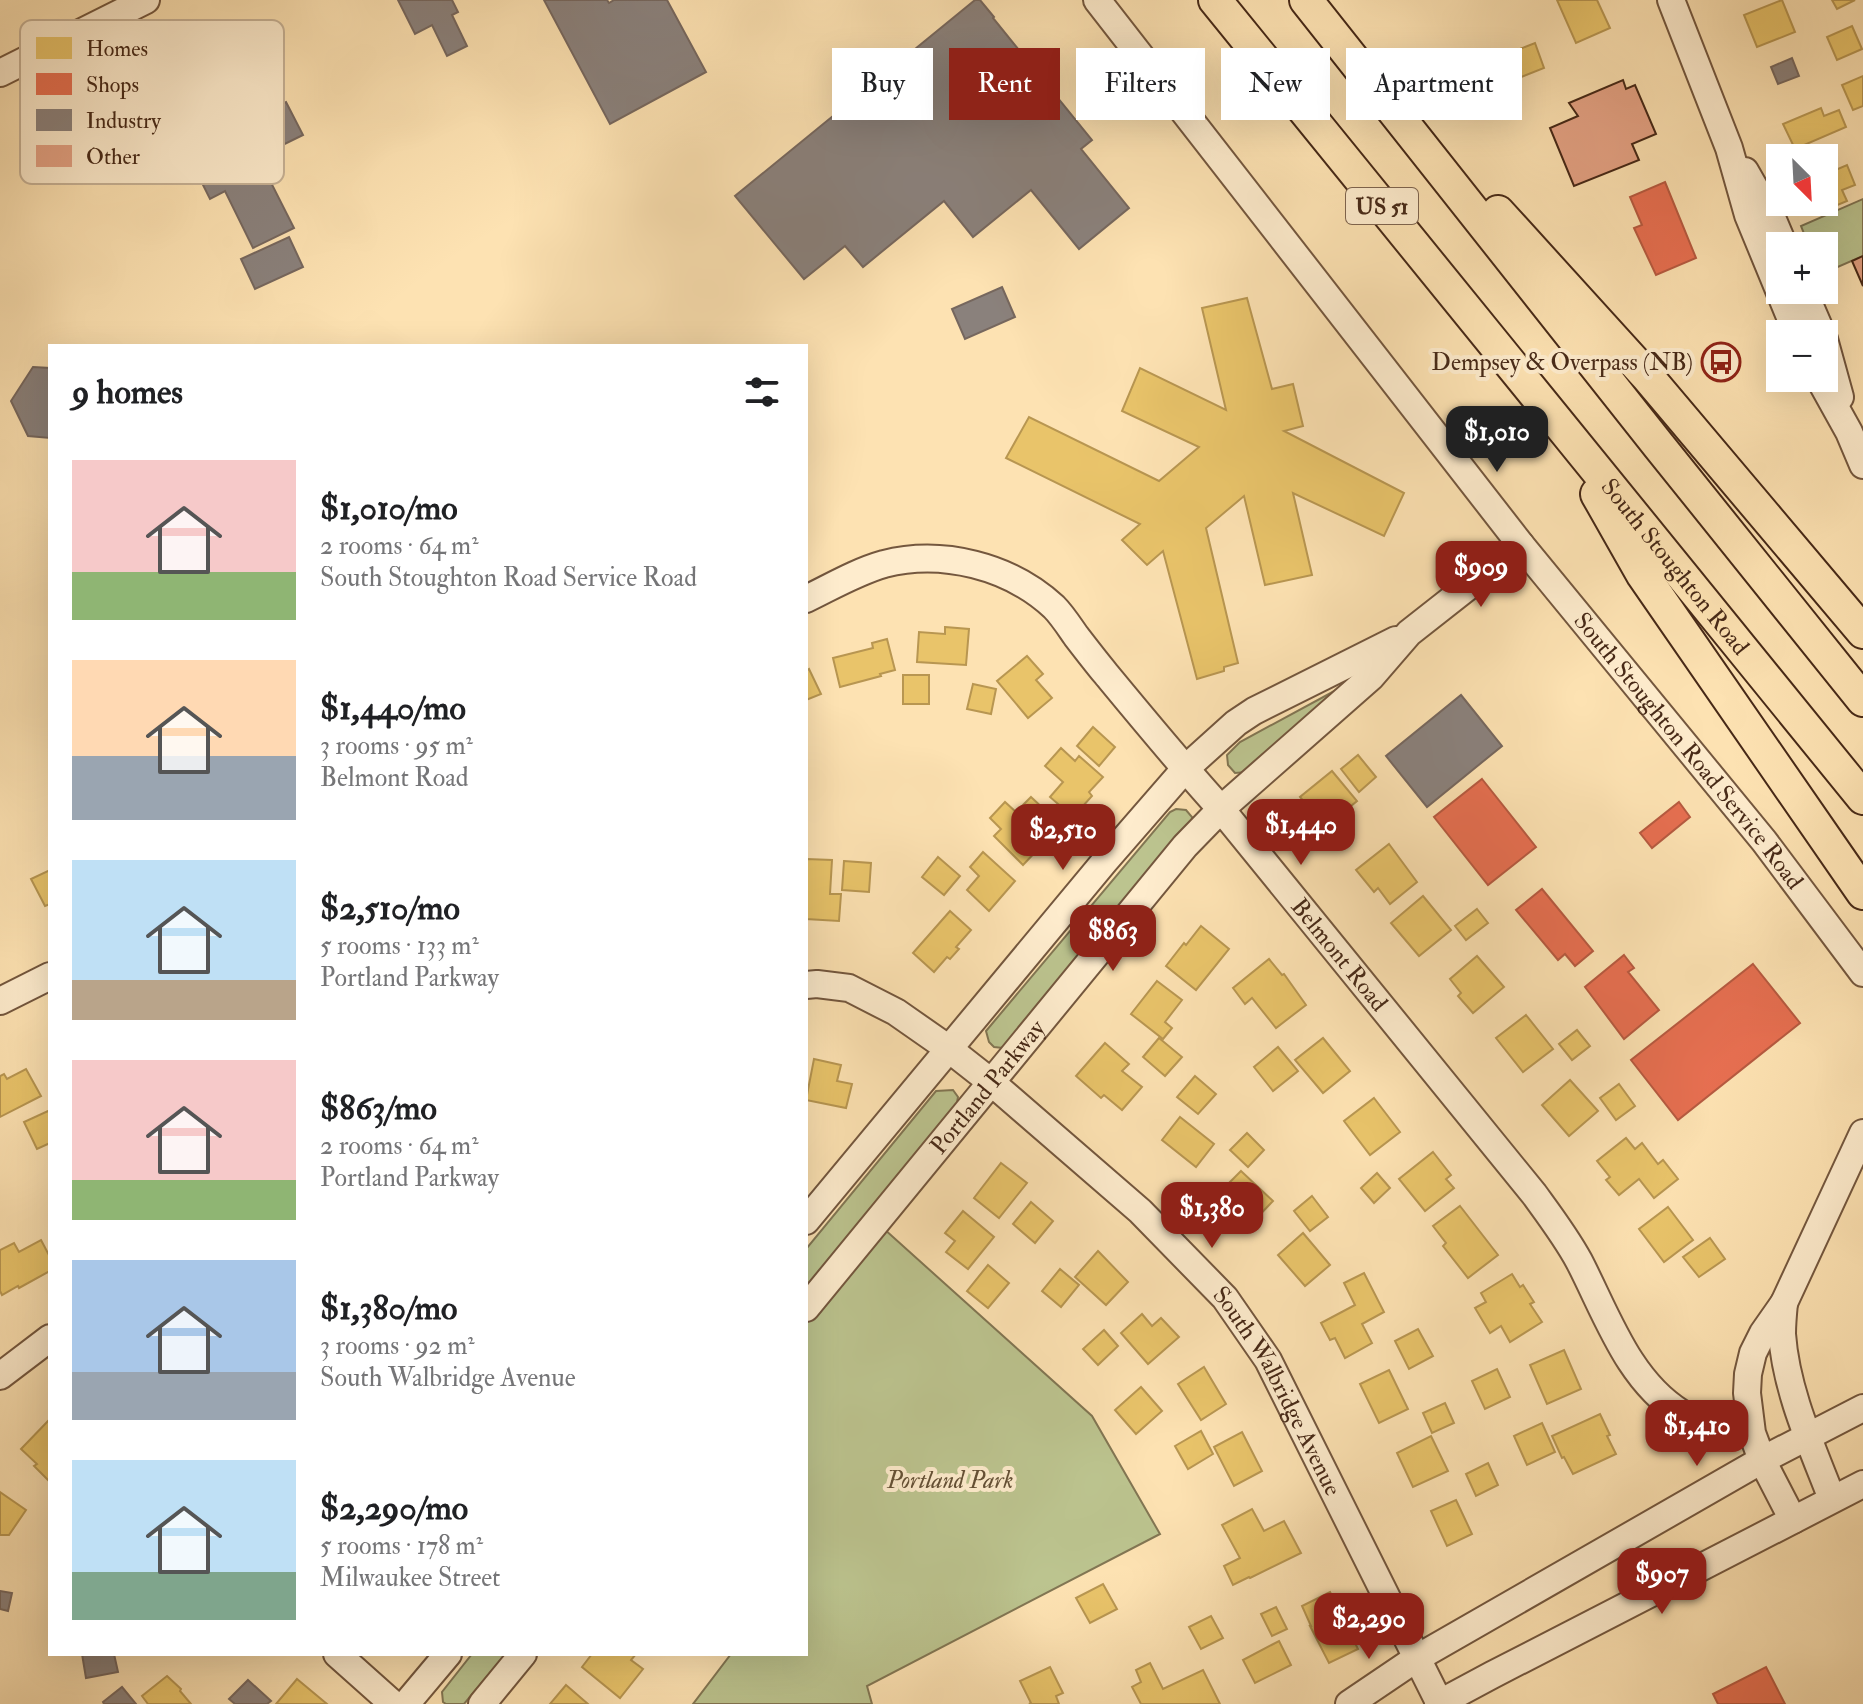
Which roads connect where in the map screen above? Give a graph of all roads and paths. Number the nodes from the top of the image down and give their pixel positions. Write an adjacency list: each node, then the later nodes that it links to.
1 (146, 0): 6 (street)
2 (1097, 0): 17 (street, South Stoughton Road Service Road)
3 (1215, 0): 14 (main road, South Stoughton Road / US 51)
4 (1671, 0): 9 (street)
5 (1307, 1): 19 (main road); 21 (main road, US 51)
6 (106, 20)
7 (20, 63): 8 (street)
8 (0, 73)
9 (1729, 148): 10 (street); 11 (street)
10 (1778, 232)
11 (1791, 320)
12 (1838, 391): 15 (street)
13 (1827, 392): 15 (street)
14 (1549, 412): 23 (main road, South Stoughton Road / US 51); 25 (main road)
15 (1849, 432): 16 (street)
16 (1863, 465)
17 (1521, 545): 20 (street, Portland Parkway); 26 (street, South Stoughton Road Service Road)
18 (808, 598): 22 (street, Belmont Road)
19 (1863, 632)
20 (1409, 633): 22 (street, Portland Parkway); 24 (street, Portland Parkway)
21 (1863, 700)
22 (1185, 769): 24 (street, Belmont Road); 30 (street, Portland Parkway)
23 (1863, 798)
24 (1221, 809): 31 (street, Portland Parkway); 39 (street, Belmont Road)
25 (1863, 893)
26 (1863, 973)
27 (48, 977): 29 (street)
28 (808, 985): 30 (street, South Walbridge Avenue)
29 (0, 1001)
30 (949, 1049): 31 (street, South Walbridge Avenue); 33 (street, Portland Parkway)
31 (991, 1082): 35 (street, Portland Parkway); 48 (street, South Walbridge Avenue)
32 (1863, 1133): 34 (street)
33 (808, 1219)
34 (1784, 1303): 40 (street); 41 (street)
35 (808, 1306)
36 (48, 1340): 37 (street)
37 (0, 1376)
38 (1863, 1408): 40 (street)
39 (1681, 1413)
40 (1808, 1436): 41 (street); 43 (street)
41 (1762, 1460): 44 (street); 48 (street)
42 (1863, 1484): 43 (street)
43 (1832, 1499): 44 (street)
44 (1793, 1520): 53 (street)
45 (339, 1656): 49 (street)
46 (446, 1656): 50 (street)
47 (521, 1656): 51 (street)
48 (1417, 1658): 52 (street); 53 (street, South Walbridge Avenue)
49 (393, 1704)
50 (406, 1704)
51 (482, 1704)
52 (1349, 1704)
53 (1439, 1704)

